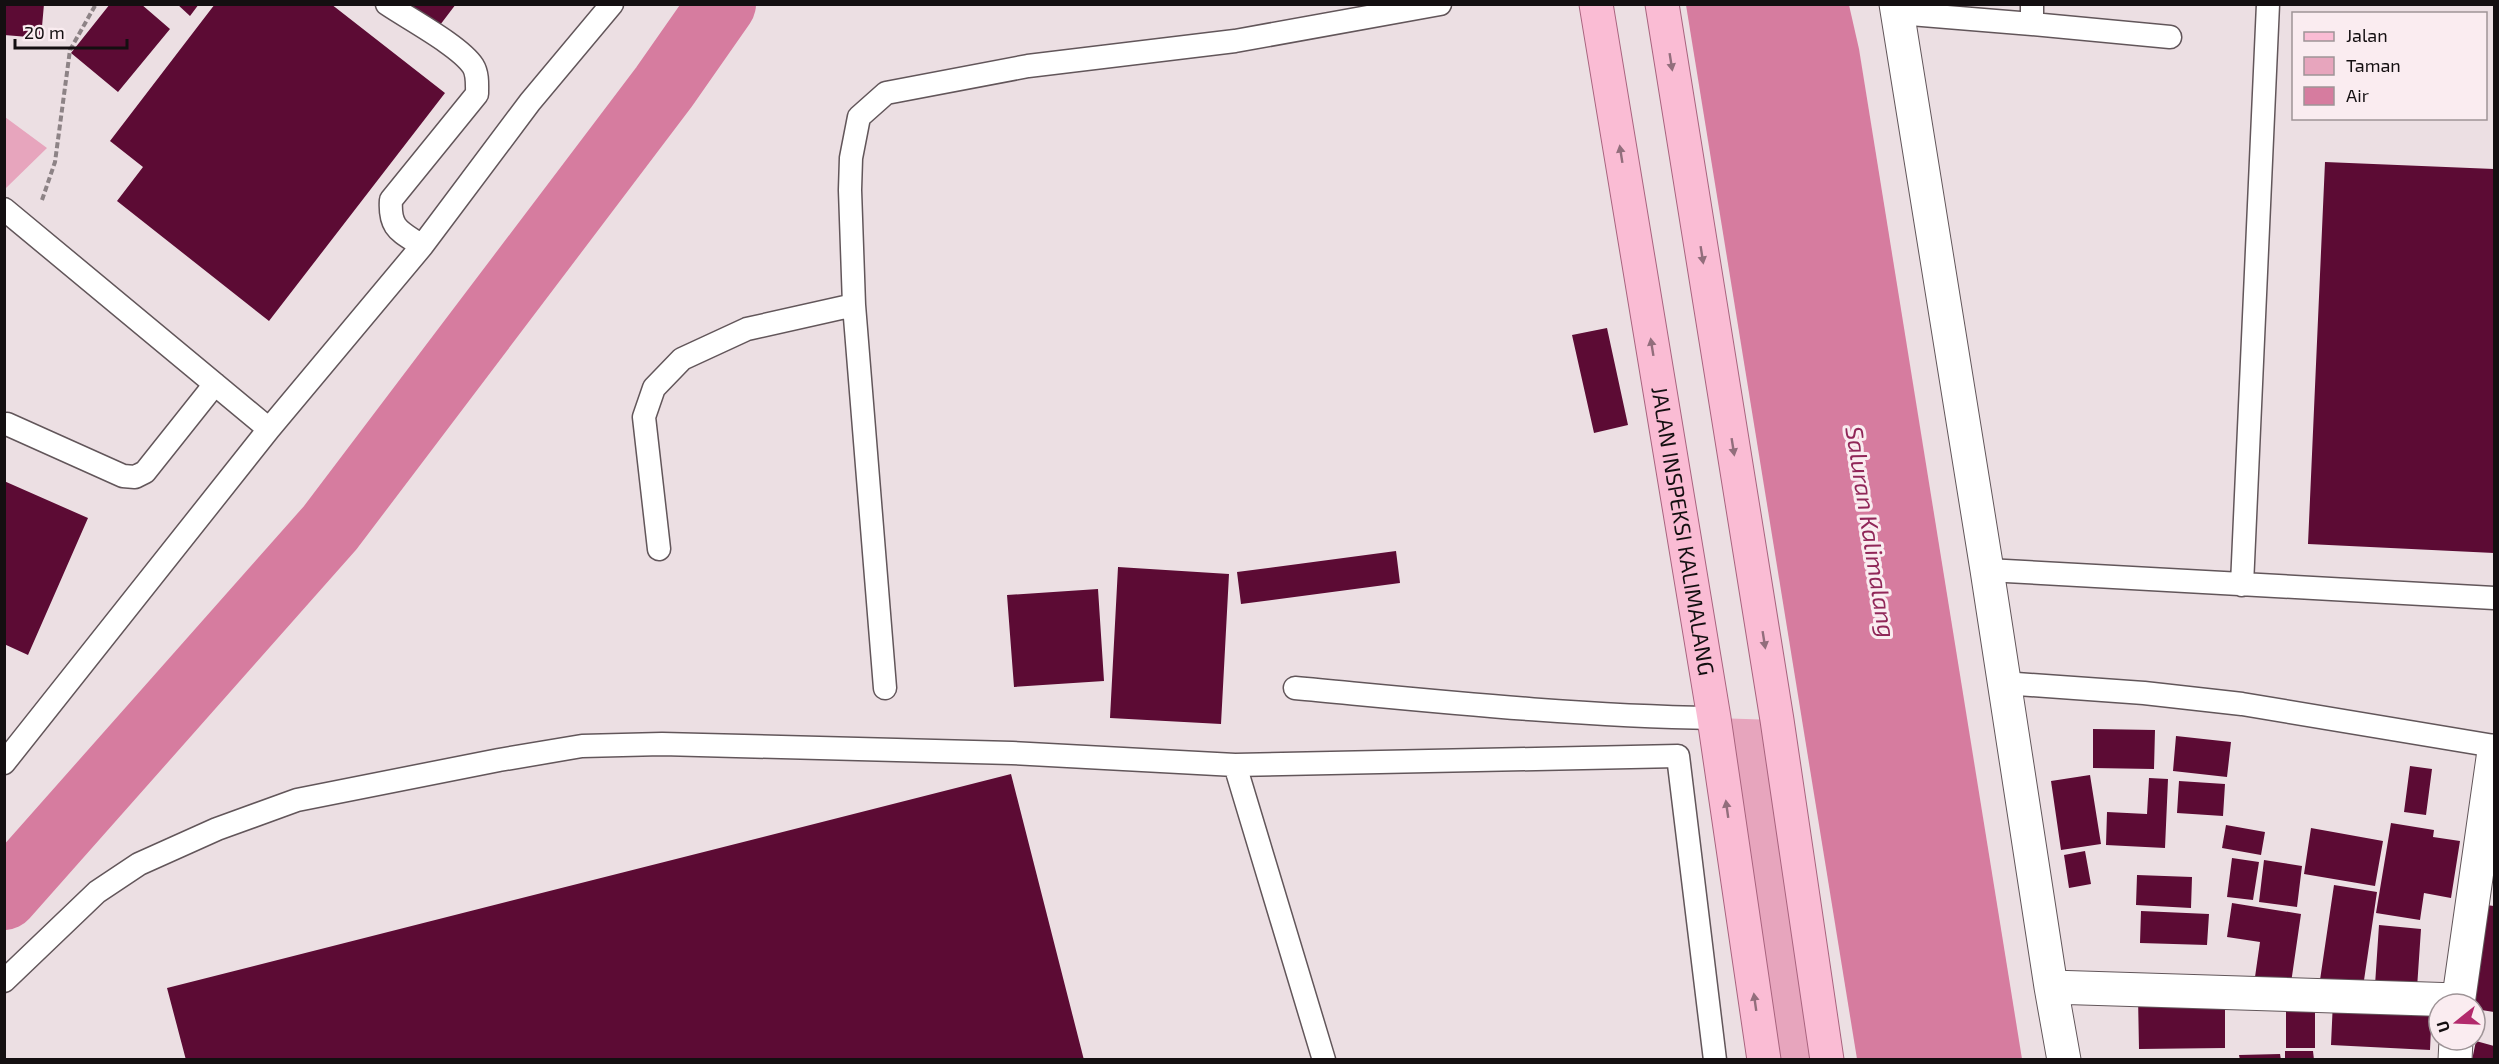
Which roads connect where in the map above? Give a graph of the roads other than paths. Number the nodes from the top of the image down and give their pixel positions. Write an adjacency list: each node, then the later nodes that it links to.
1 (387, 4): 11 (lane)
2 (612, 4): 11 (lane)
3 (1440, 4): 12 (lane)
4 (1596, 4): 23 (main road, JALAN INSPEKSI KALIMALANG, one-way to 4)
5 (1662, 4): 35 (main road, one-way to 35)
6 (2268, 4): 18 (lane)
7 (1897, 9): 8 (lane); 17 (street)
8 (2032, 14): 9 (lane)
9 (2170, 37)
10 (4, 209): 13 (lane)
11 (422, 246): 15 (lane)
12 (854, 305): 16 (lane); 21 (lane)
13 (215, 384): 14 (lane); 15 (lane)
14 (7, 424)
15 (269, 429): 26 (lane)
16 (659, 549)
17 (1987, 570): 18 (lane); 20 (street)
18 (2242, 585): 19 (lane)
19 (2494, 598)
20 (2003, 683): 24 (lane); 29 (street)
21 (885, 688)
22 (1296, 688): 23 (lane)
23 (1714, 718): 34 (main road, JALAN INSPEKSI KALIMALANG, one-way to 23)
24 (2494, 746)
25 (2494, 751): 30 (street)
26 (4, 764)
27 (1235, 765): 28 (lane); 32 (lane); 33 (lane)
28 (4, 981)
29 (2051, 987): 31 (street); 36 (street)
30 (2459, 992)
31 (2427, 1001)
32 (1324, 1059)
33 (1715, 1059)
34 (1764, 1059)
35 (1827, 1059)
36 (2064, 1059)

